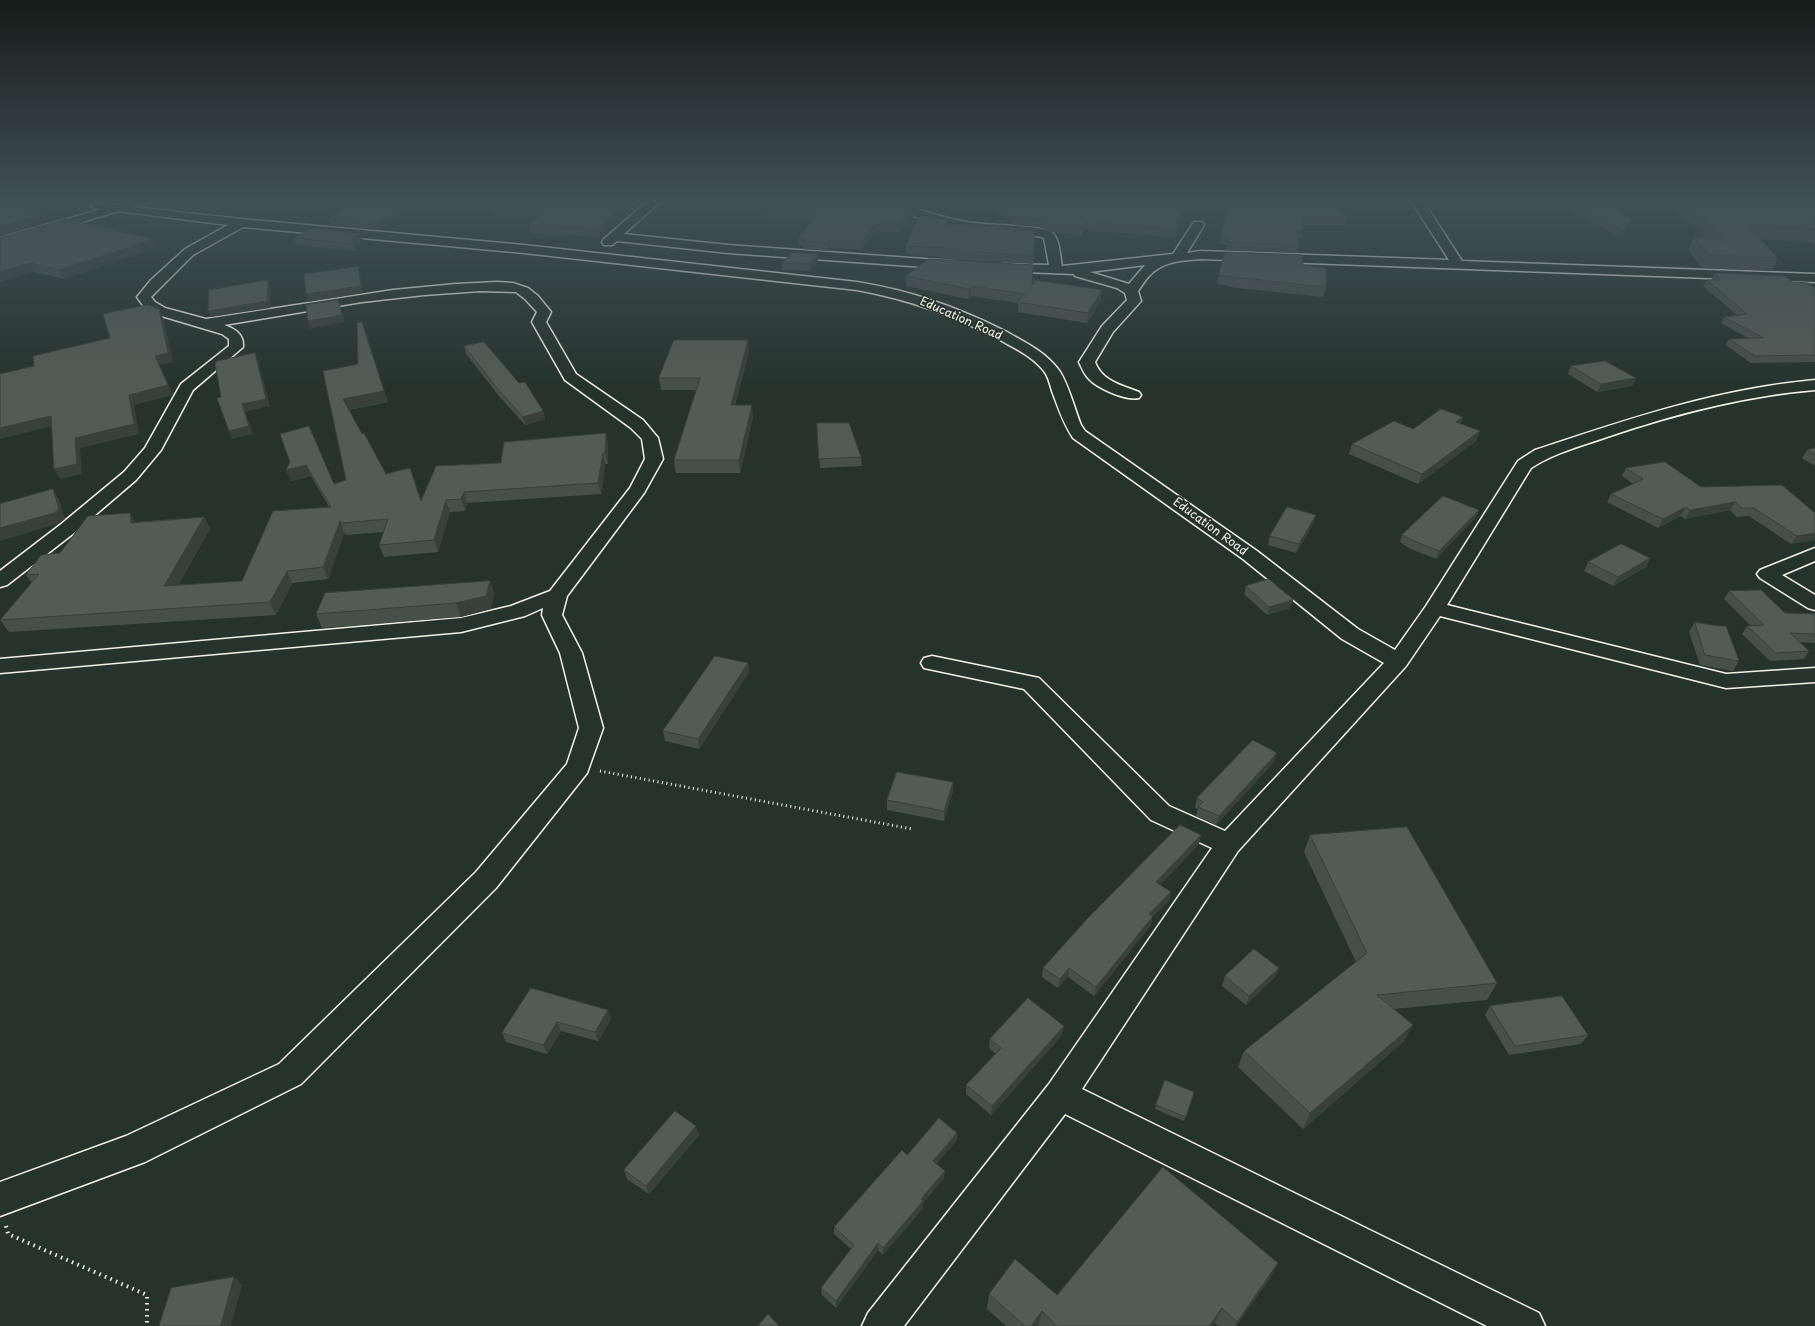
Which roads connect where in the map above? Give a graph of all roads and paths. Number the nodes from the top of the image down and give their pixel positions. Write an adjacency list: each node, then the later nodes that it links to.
1 (179, 261): 16 (main road)
2 (626, 261): 24 (main road, Education Road)
3 (892, 261): 10 (main road)
4 (1054, 261): 12 (main road)
5 (1146, 261): 13 (main road)
6 (1167, 261): 15 (main road)
7 (1378, 261): 9 (main road)
8 (1456, 261): 9 (main road)
9 (1458, 264): 14 (main road)
10 (963, 266)
11 (994, 268): 12 (main road)
12 (1056, 270): 13 (main road)
13 (1071, 270): 15 (main road)
14 (1815, 278)
15 (1131, 291): 18 (main road)
16 (204, 324): 20 (main road); 21 (main road)
17 (1815, 385): 23 (main road)
18 (1133, 395)
19 (1815, 554): 22 (main road)
20 (0, 581)
21 (557, 595): 26 (main road); 28 (main road)
22 (1815, 604)
23 (1435, 608): 24 (main road); 27 (main road)
24 (1398, 661): 30 (main road)
25 (932, 663): 30 (main road)
26 (0, 666)
27 (1815, 675)
28 (578, 767): 29 (path); 32 (main road)
29 (912, 829)
30 (1229, 844): 31 (main road)
31 (1060, 1095): 34 (main road); 35 (main road)
32 (0, 1199): 33 (path)
33 (147, 1326)
34 (882, 1326)
35 (1526, 1326)

